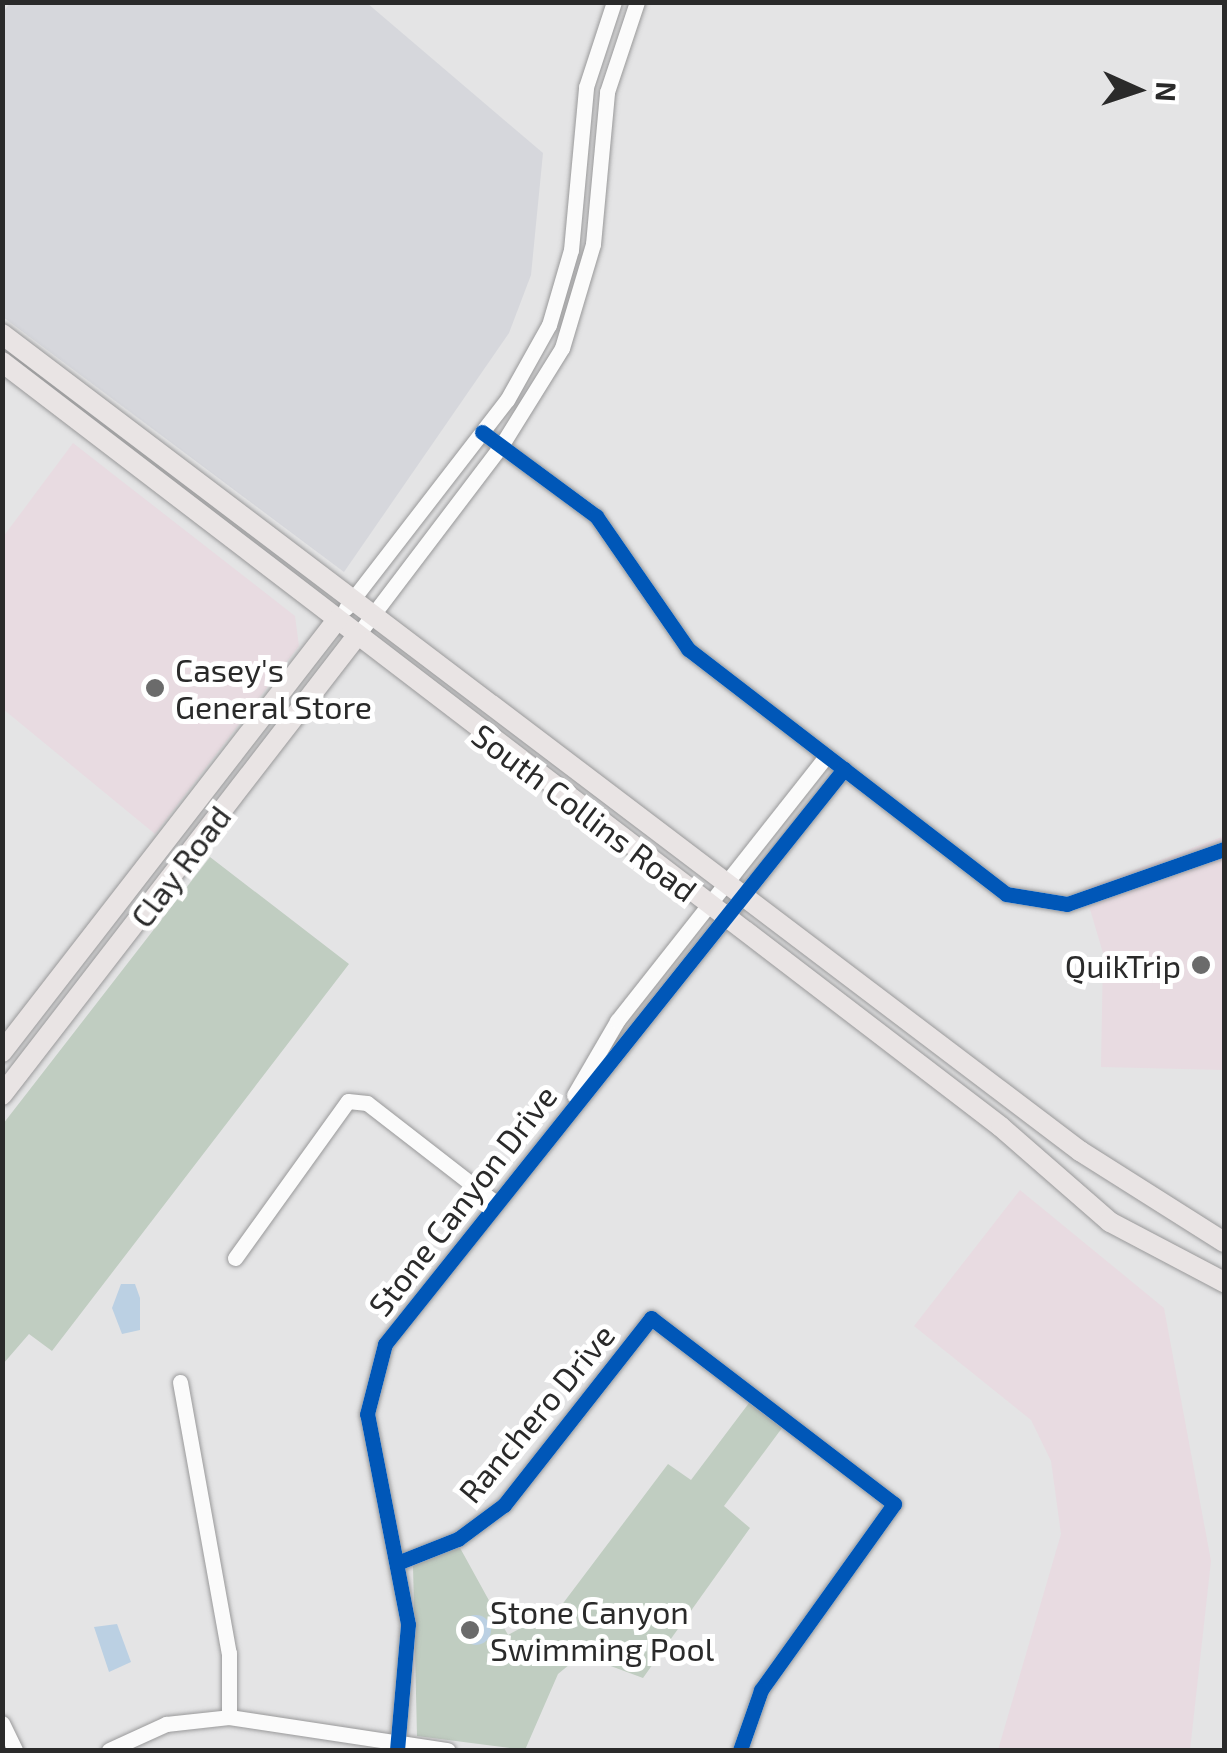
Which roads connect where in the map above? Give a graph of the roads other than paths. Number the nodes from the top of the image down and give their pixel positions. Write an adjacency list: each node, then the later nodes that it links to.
1 (614, 2): 3 (street)
2 (637, 2): 4 (street)
3 (578, 178): 4 (street); 8 (street)
4 (599, 180): 9 (street)
5 (2, 334): 7 (main road, South Collins Road)
6 (2, 362): 7 (main road, South Collins Road)
7 (104, 427): 10 (main road, South Collins Road); 12 (main road, South Collins Road)
8 (482, 432): 9 (street); 10 (street)
9 (501, 446): 11 (street); 14 (street)
10 (351, 601): 11 (main road, South Collins Road); 12 (street)
11 (372, 617): 13 (street); 17 (main road, South Collins Road)
12 (337, 620): 13 (main road, South Collins Road); 23 (main road, Clay Road)
13 (356, 636): 19 (main road, South Collins Road); 24 (main road, Clay Road)
14 (826, 756): 15 (street); 17 (street, Stone Canyon Drive)
15 (844, 768): 16 (street); 18 (street, Stone Canyon Drive)
16 (1224, 850)
17 (724, 882): 18 (main road, South Collins Road); 19 (street, Stone Canyon Drive)
18 (743, 896): 20 (street, Stone Canyon Drive); 26 (main road, South Collins Road)
19 (708, 904): 20 (main road, South Collins Road); 21 (street, Stone Canyon Drive)
20 (726, 917): 22 (street, Stone Canyon Drive); 27 (main road, South Collins Road)
21 (638, 994): 22 (street); 25 (street, Stone Canyon Drive)
22 (656, 1007): 25 (street, Stone Canyon Drive)
23 (2, 1052)
24 (2, 1095)
25 (573, 1098): 28 (street, Stone Canyon Drive)
26 (1020, 1105): 27 (main road); 29 (main road, South Collins Road)
27 (1001, 1127): 31 (main road, South Collins Road)
28 (492, 1200): 30 (street); 33 (street, Stone Canyon Drive)
29 (1224, 1242)
30 (235, 1258)
31 (1224, 1282)
32 (180, 1382): 34 (street)
33 (397, 1563): 36 (street, Stone Canyon Drive); 40 (street, Ranchero Drive)
34 (230, 1717): 36 (street); 38 (street)
35 (2, 1723): 37 (street)
36 (398, 1746): 39 (street)
37 (15, 1750)
38 (109, 1750)
39 (448, 1750)
40 (740, 1750)

